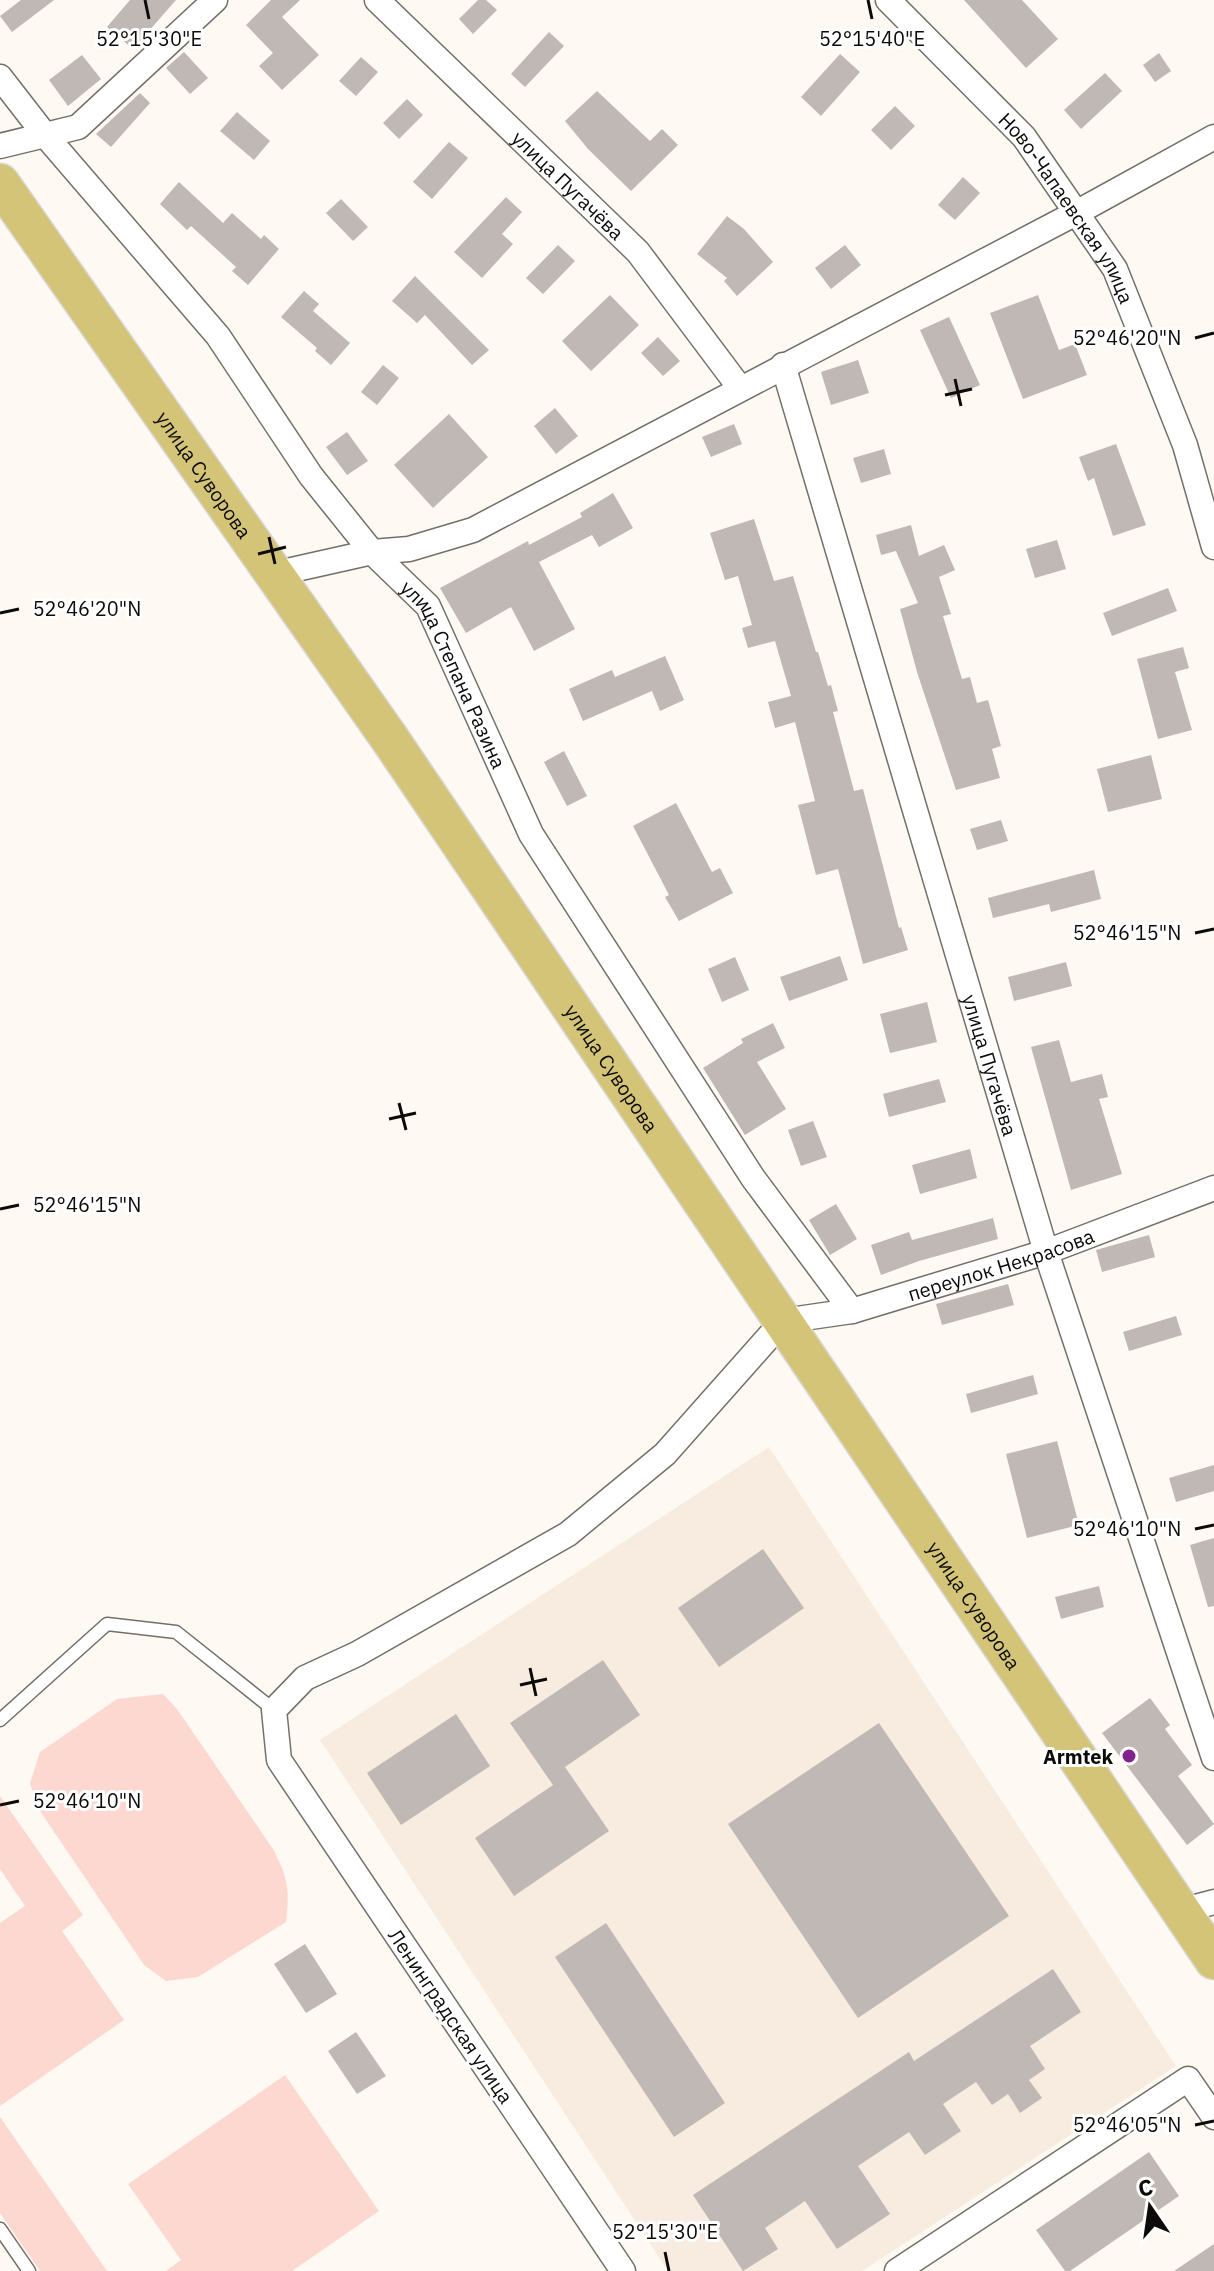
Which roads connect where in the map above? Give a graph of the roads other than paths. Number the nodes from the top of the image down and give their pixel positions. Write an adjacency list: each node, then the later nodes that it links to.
1 (215, 0): 5 (street)
2 (377, 0): 11 (street, улица Пугачёва)
3 (888, 0): 9 (street, Ново-Чапаевская улица)
4 (0, 77): 5 (street, улица Степана Разина)
5 (45, 135): 7 (street); 13 (street, улица Степана Разина)
6 (1214, 137): 9 (street)
7 (0, 146)
8 (0, 183): 14 (main road, улица Суворова)
9 (1076, 213): 10 (street); 12 (street, Ново-Чапаевская улица)
10 (783, 365): 11 (street); 16 (street, улица Пугачёва)
11 (740, 388): 13 (street)
12 (1214, 547)
13 (372, 552): 14 (street); 17 (street, улица Степана Разина)
14 (274, 574): 18 (main road, улица Суворова)
15 (1214, 1188): 16 (street, переулок Некрасова)
16 (1046, 1252): 17 (street, переулок Некрасова); 21 (street, улица Пугачёва)
17 (852, 1311): 18 (street, переулок Некрасова)
18 (783, 1321): 19 (street); 22 (main road, улица Суворова)
19 (274, 1710): 20 (lane); 28 (street, Ленинградская улица)
20 (0, 1720)
21 (1214, 1758)
22 (1197, 1906): 23 (main road, улица Суворова)
23 (1214, 1960)
24 (1214, 2117): 26 (street)
25 (0, 2229): 27 (lane)
26 (934, 2261): 29 (street)
27 (29, 2271)
28 (623, 2271)
29 (897, 2271)

